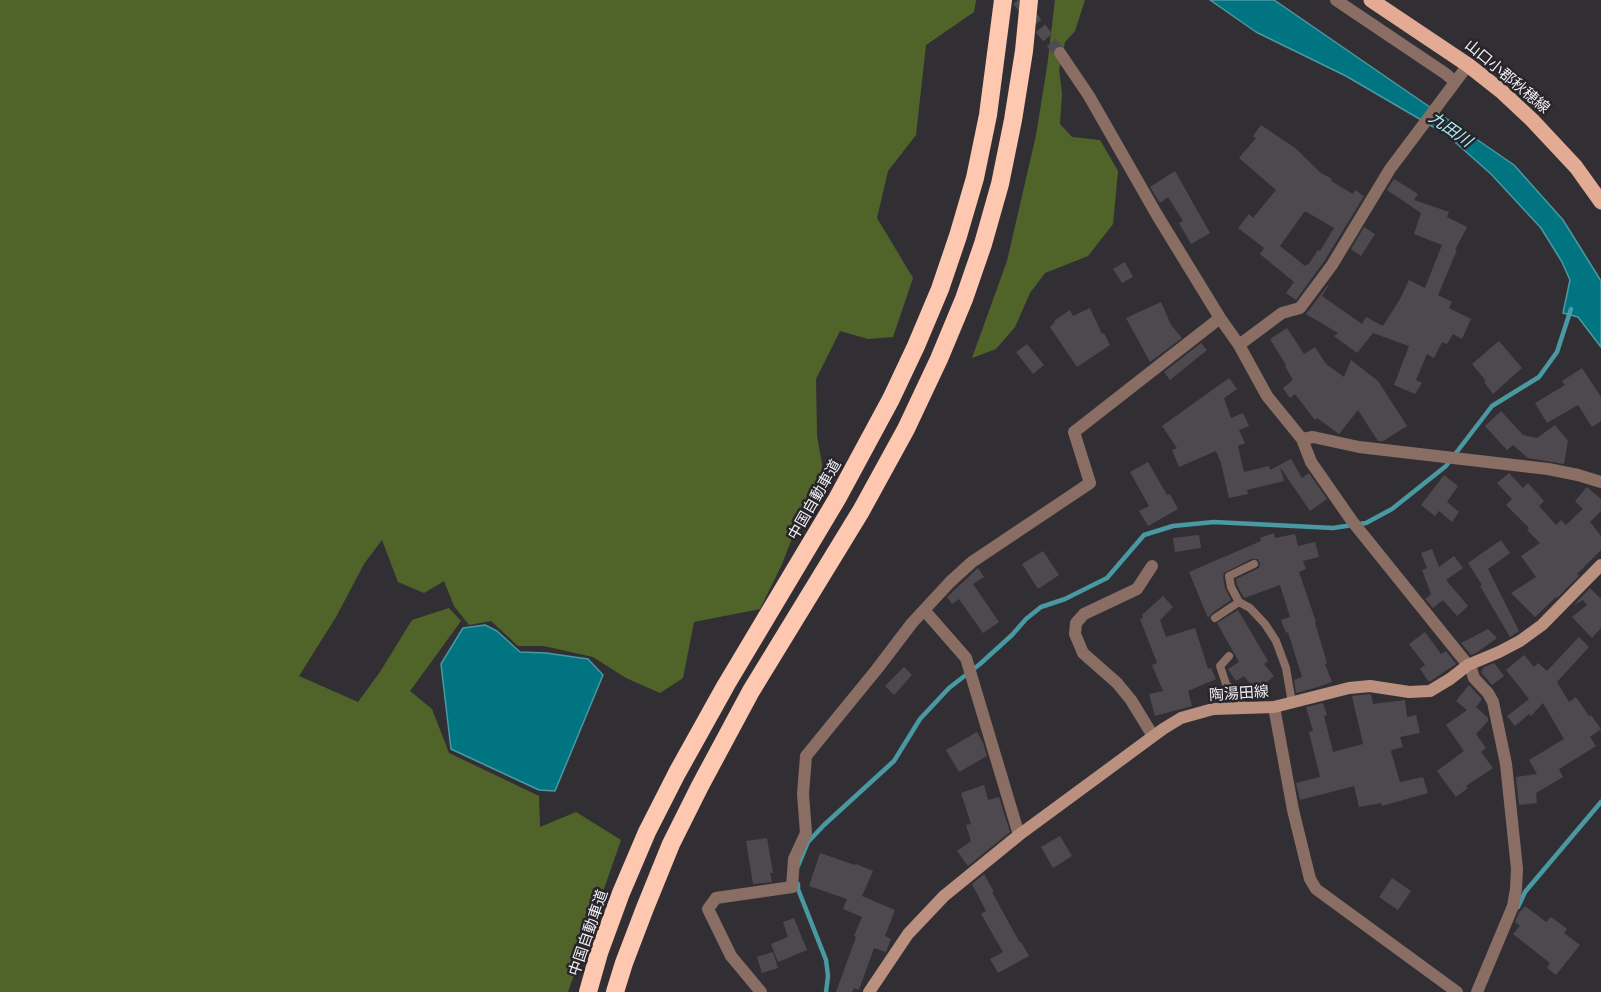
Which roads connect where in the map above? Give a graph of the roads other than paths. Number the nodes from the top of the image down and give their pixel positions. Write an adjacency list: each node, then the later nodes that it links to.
1 (1004, 0): 26 (highway, 中国自動車道)
2 (1029, 0): 27 (highway)
3 (1336, 0): 7 (street)
4 (1371, 0): 6 (main road, 山口小郡秋穂線)
5 (1060, 53): 9 (street)
6 (1468, 65): 7 (street); 8 (main road, 山口小郡秋穂線)
7 (1453, 84): 10 (street)
8 (1601, 202)
9 (1220, 318): 10 (street); 17 (street)
10 (1239, 345): 11 (street)
11 (1302, 439): 12 (street); 20 (street)
12 (1601, 482)
13 (1254, 564): 16 (lane)
14 (1601, 565): 20 (main road, 陶湯田線)
15 (1152, 566): 24 (street)
16 (1239, 602): 18 (lane); 21 (lane)
17 (924, 610): 25 (street); 28 (street)
18 (1215, 618)
19 (1229, 656): 23 (lane)
20 (1469, 665): 21 (main road, 陶湯田線); 31 (street)
21 (1292, 703): 22 (main road, 陶湯田線)
22 (1274, 707): 23 (main road, 陶湯田線); 30 (street)
23 (1244, 708): 24 (main road, 陶湯田線)
24 (1153, 736): 25 (main road, 陶湯田線)
25 (1019, 835): 29 (main road, 陶湯田線)
26 (588, 992)
27 (615, 992)
28 (761, 992)
29 (869, 992)
30 (1457, 992)
31 (1477, 992)

